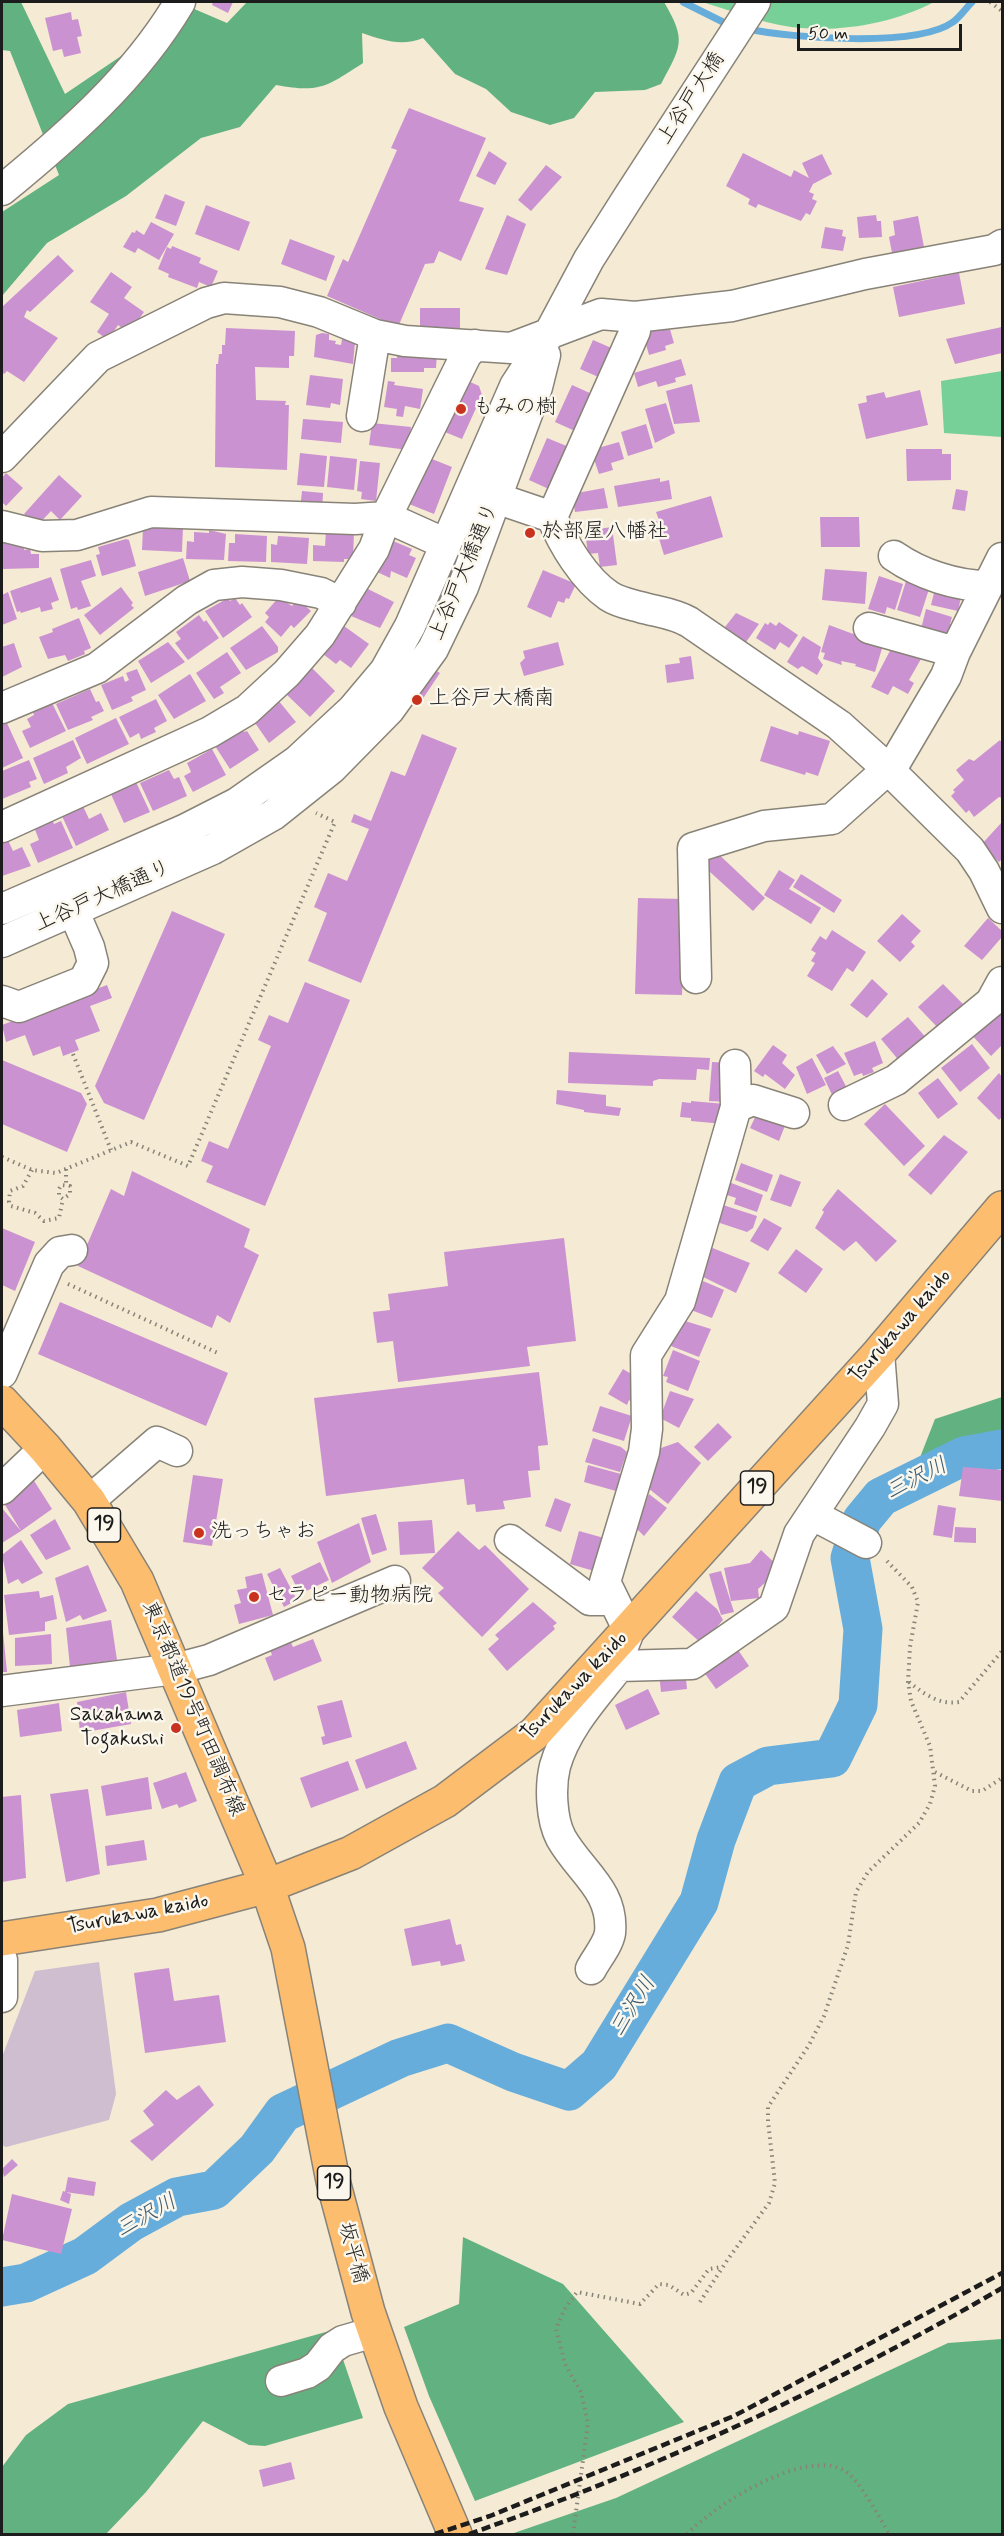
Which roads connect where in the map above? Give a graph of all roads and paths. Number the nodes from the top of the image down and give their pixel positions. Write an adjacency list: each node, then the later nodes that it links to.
1 (180, 2): 5 (street)
2 (755, 2): 6 (street, 上谷戸大橋)
3 (990, 2): 4 (path)
4 (1002, 11)
5 (2, 190)
6 (629, 196): 9 (street, 上谷戸大橋通り)
7 (1000, 257): 8 (street)
8 (636, 317): 9 (street); 16 (street)
9 (550, 332): 11 (street); 14 (street, 上谷戸大橋通り); 18 (street, 上谷戸大橋通り)
10 (375, 335): 11 (street); 12 (street); 13 (street)
11 (475, 345): 15 (street)
12 (362, 416)
13 (2, 457)
14 (496, 498): 16 (street); 31 (street, 上谷戸大橋通り)
15 (386, 517): 17 (street); 18 (street); 22 (street)
16 (552, 517): 26 (street)
17 (2, 526)
18 (446, 544): 30 (street, 上谷戸大橋通り)
19 (894, 556): 21 (street)
20 (1002, 558): 21 (street)
21 (987, 586): 24 (street)
22 (342, 603): 25 (street); 28 (street)
23 (869, 628): 24 (street)
24 (955, 652): 26 (street)
25 (2, 708)
26 (889, 770): 29 (street); 33 (street)
27 (307, 809): 41 (path)
28 (2, 827)
29 (1002, 908)
30 (2, 909)
31 (73, 910): 32 (street, 上谷戸大橋通り); 35 (street)
32 (2, 942)
33 (696, 978)
34 (1002, 982): 38 (street)
35 (2, 1001)
36 (73, 1054): 41 (path)
37 (735, 1065): 39 (street)
38 (844, 1105)
39 (736, 1107): 40 (street); 62 (street)
40 (794, 1113)
41 (111, 1150): 43 (path)
42 (2, 1157): 44 (path)
43 (66, 1169): 44 (path); 45 (path)
44 (32, 1170): 46 (path)
45 (66, 1185): 46 (path); 46 (path)
46 (63, 1199)
47 (1002, 1208): 50 (main road, Tsurukawa kaido / 19)
48 (72, 1250): 52 (street)
49 (62, 1281): 51 (path)
50 (879, 1353): 58 (street); 63 (main road, Tsurukawa kaido / 19)
51 (220, 1354)
52 (2, 1372)
53 (2, 1402): 54 (main road, 東京都道19号町田調布線 / 19)
54 (45, 1448): 56 (street); 57 (main road, 東京都道19号町田調布線 / 19)
55 (177, 1451): 57 (street)
56 (2, 1489)
57 (89, 1501): 66 (main road, 東京都道19号町田調布線 / 19)
58 (823, 1520): 60 (street); 65 (street)
59 (510, 1540): 62 (street)
60 (866, 1543): 67 (path)
61 (395, 1581): 66 (street)
62 (613, 1600): 63 (street)
63 (629, 1631): 65 (street); 71 (main road, Tsurukawa kaido / 19)
64 (1002, 1651): 67 (path)
65 (619, 1666): 74 (street)
66 (175, 1669): 68 (street); 71 (main road, 東京都道19号町田調布線 / 19)
67 (908, 1682): 69 (path)
68 (2, 1691)
69 (935, 1772): 70 (path); 77 (path)
70 (1002, 1778)
71 (267, 1886): 72 (main road, Tsurukawa kaido / 19); 76 (main road, 東京都道19号町田調布線 / 19)
72 (2, 1939)
73 (2, 1960): 75 (street)
74 (591, 1969)
75 (2, 1997)
76 (308, 2053): 79 (main road, 坂平橋 / 19)
77 (722, 2267): 78 (path); 82 (path)
78 (700, 2302)
79 (371, 2322): 80 (street); 81 (main road, 19)
80 (281, 2381)
81 (454, 2535)
82 (573, 2535)
83 (687, 2535): 84 (path)
84 (889, 2535)

